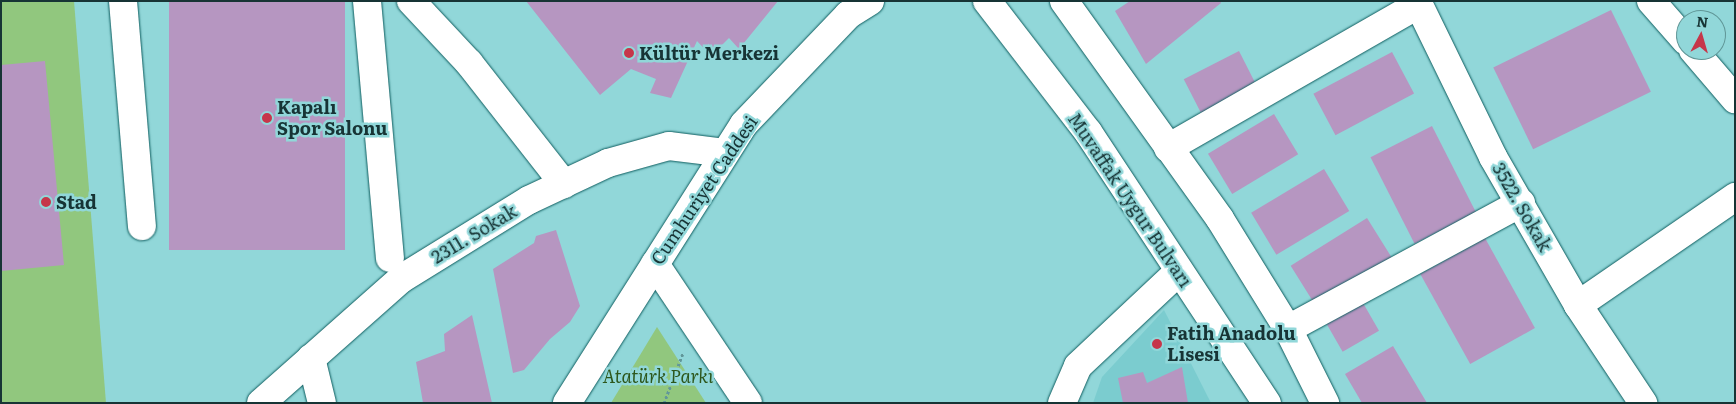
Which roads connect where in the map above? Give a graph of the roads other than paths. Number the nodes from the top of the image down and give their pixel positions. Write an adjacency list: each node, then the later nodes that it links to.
1 (123, 1): 17 (street)
2 (367, 1): 18 (street)
3 (411, 1): 14 (street)
4 (870, 1): 13 (street, Cumhuriyet Caddesi)
5 (987, 1): 20 (street, Muvaffak Uygur Bulvarı)
6 (1064, 1): 12 (street)
7 (1651, 1): 9 (street)
8 (1418, 3): 12 (street); 16 (street, 3522. Sokak)
9 (1676, 30)
10 (1702, 60): 11 (street)
11 (1735, 99)
12 (1168, 148): 22 (street)
13 (725, 153): 14 (street, 2311. Sokak); 19 (street, Cumhuriyet Caddesi)
14 (564, 184): 23 (street, 2311. Sokak)
15 (1735, 197): 21 (street)
16 (1521, 203): 21 (street, 3522. Sokak); 22 (street)
17 (142, 226)
18 (390, 258)
19 (655, 264): 26 (street, Cumhuriyet Caddesi); 27 (street)
20 (1178, 272): 28 (street); 29 (street, Muvaffak Uygur Bulvarı)
21 (1578, 305): 31 (street, 3522. Sokak)
22 (1288, 329): 30 (street)
23 (311, 358): 24 (street, 2311. Sokak); 25 (street)
24 (261, 403)
25 (322, 403)
26 (567, 403)
27 (748, 403)
28 (1062, 403)
29 (1267, 403)
30 (1325, 403)
31 (1644, 403)

